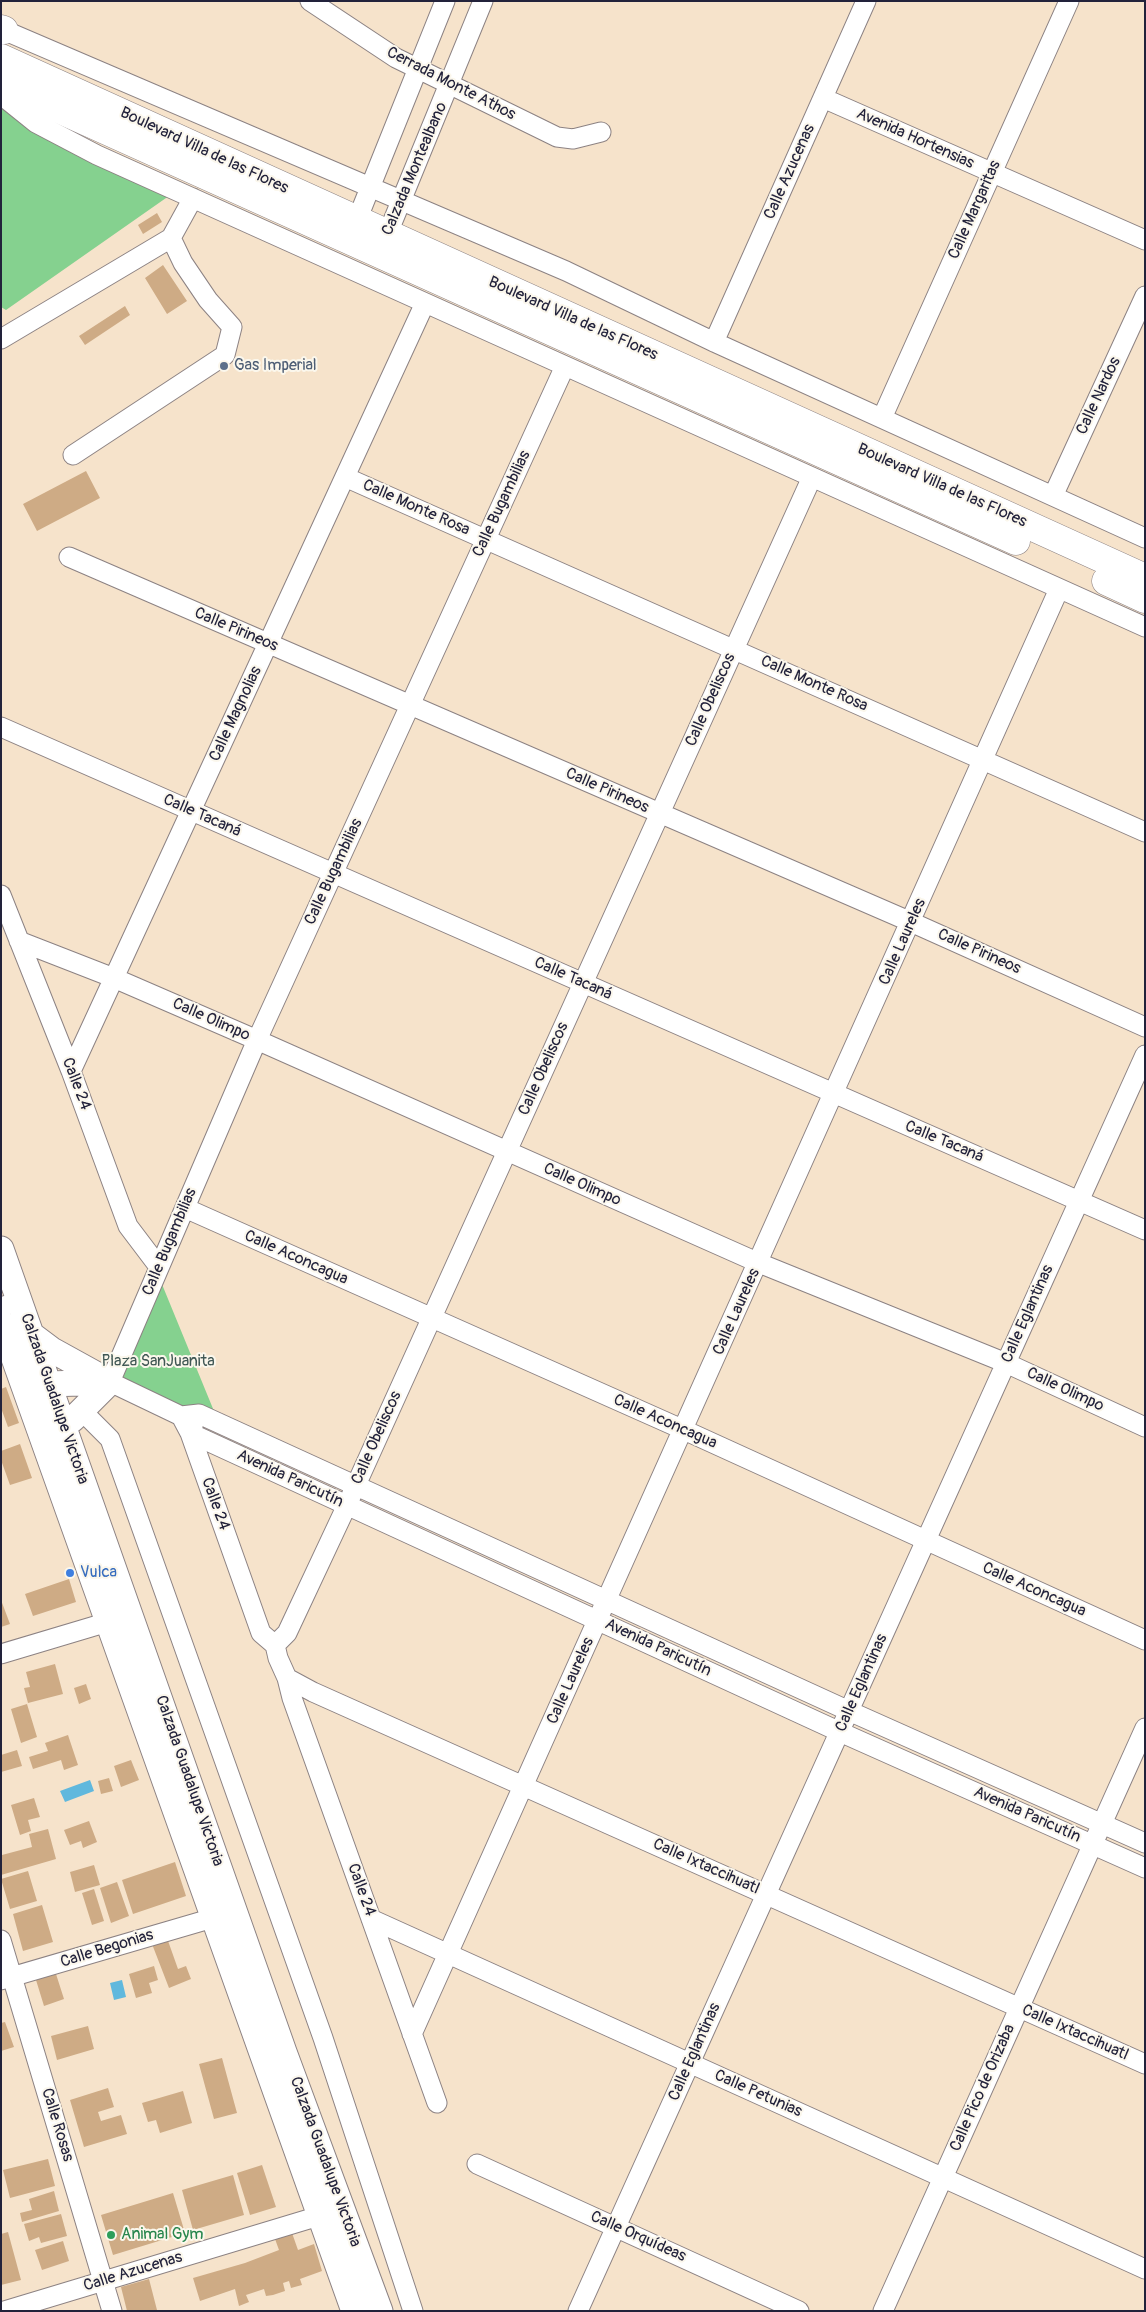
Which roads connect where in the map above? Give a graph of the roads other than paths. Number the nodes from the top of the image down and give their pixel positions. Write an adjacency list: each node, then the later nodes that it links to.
1 (310, 1): 8 (street, Cerrada Monte Athos)
2 (445, 1): 8 (street, Calzada Montealbano)
3 (483, 1): 10 (street, Calzada Montealbano)
4 (866, 1): 12 (street, Calle Azucenas)
5 (1069, 1): 14 (street, Calle Margaritas)
6 (2, 29): 15 (street)
7 (1, 58): 18 (highway, Boulevard Villa de las Flores)
8 (418, 69): 10 (street, Cerrada Monte Athos); 15 (street, Calzada Montealbano)
9 (1, 83): 18 (highway, Boulevard Villa de las Flores)
10 (450, 84): 13 (street, Cerrada Monte Athos); 17 (street, Calzada Montealbano)
11 (1, 95): 16 (street)
12 (823, 98): 14 (street, Avenida Hortensias); 25 (street, Calle Azucenas)
13 (601, 132)
14 (992, 172): 20 (street, Avenida Hortensias); 27 (street, Calle Margaritas)
15 (371, 187): 17 (street); 18 (street, Calzada Montealbano)
16 (193, 198): 19 (street); 23 (street)
17 (402, 201): 21 (street, Calzada Montealbano); 25 (street)
18 (353, 230): 21 (highway, Boulevard Villa de las Flores)
19 (172, 238): 24 (street); 28 (street)
20 (1145, 240)
21 (384, 244): 35 (highway, Boulevard Villa de las Flores); 37 (highway, Boulevard Villa de las Flores)
22 (1145, 296): 31 (street, Calle Nardos)
23 (425, 303): 26 (street); 29 (street, Calle Magnolias)
24 (1, 339)
25 (714, 342): 27 (street)
26 (565, 366): 30 (street); 33 (street, Calle Bugambilias)
27 (882, 418): 31 (street)
28 (73, 455)
29 (345, 476): 33 (street, Calle Monte Rosa); 39 (street, Calle Magnolias)
30 (812, 477): 36 (street); 40 (street, Calle Obeliscos)
31 (1053, 496): 32 (street)
32 (1145, 538)
33 (486, 539): 40 (street, Calle Monte Rosa); 41 (street, Calle Bugambilias)
34 (69, 557): 39 (street, Calle Pirineos)
35 (1145, 578)
36 (1060, 589): 38 (street); 43 (street, Calle Laureles)
37 (1145, 598)
38 (1145, 627)
39 (268, 644): 41 (street, Calle Pirineos); 44 (street, Calle Magnolias)
40 (734, 649): 43 (street, Calle Monte Rosa); 45 (street, Calle Obeliscos)
41 (410, 705): 45 (street, Calle Pirineos); 47 (street, Calle Bugambilias)
42 (1, 727): 44 (street, Calle Tacaná)
43 (984, 760): 46 (street, Calle Monte Rosa); 49 (street, Calle Laureles)
44 (191, 811): 47 (street, Calle Tacaná); 51 (street, Calle Magnolias)
45 (660, 814): 49 (street, Calle Pirineos); 52 (street, Calle Obeliscos)
46 (1145, 832)
47 (333, 874): 52 (street, Calle Tacaná); 54 (street, Calle Bugambilias)
48 (1, 895): 50 (street, Calle 24)
49 (912, 922): 53 (street, Calle Pirineos); 57 (street, Calle Laureles)
50 (19, 940): 51 (street, Calle Olimpo); 56 (street, Calle 24)
51 (114, 978): 54 (street, Calle Olimpo); 56 (street, Calle Magnolias)
52 (583, 984): 57 (street, Calle Tacaná); 58 (street, Calle Obeliscos)
53 (1145, 1027)
54 (257, 1040): 58 (street, Calle Olimpo); 60 (street, Calle Bugambilias)
55 (1145, 1055): 59 (street, Calle Eglantinas)
56 (71, 1071): 64 (street, Calle 24)
57 (834, 1094): 59 (street, Calle Tacaná); 63 (street, Calle Laureles)
58 (507, 1152): 63 (street, Calle Olimpo); 66 (street, Calle Obeliscos)
59 (1080, 1200): 61 (street, Calle Tacaná); 69 (street, Calle Eglantinas)
60 (185, 1208): 64 (street, Calle Bugambilias); 66 (street, Calle Aconcagua)
61 (1145, 1230)
62 (1, 1249): 65 (main road, Calzada Guadalupe Victoria)
63 (759, 1263): 69 (street, Calle Olimpo); 75 (street, Calle Laureles)
64 (159, 1267): 70 (street, Calle Bugambilias)
65 (11, 1304): 68 (main road, Calzada Guadalupe Victoria)
66 (431, 1318): 75 (street, Calle Aconcagua); 78 (street, Calle Obeliscos)
67 (1, 1322): 71 (main road, Calzada Guadalupe Victoria)
68 (32, 1335): 70 (main road); 71 (main road, Calzada Guadalupe Victoria)
69 (1006, 1363): 74 (street, Calle Olimpo); 80 (street, Calle Eglantinas)
70 (110, 1382): 71 (main road); 72 (street, Avenida Paricutín); 73 (main road); 77 (main road)
71 (38, 1388): 77 (main road, Calzada Guadalupe Victoria)
72 (190, 1415): 76 (street); 78 (street, Avenida Paricutín)
73 (90, 1419): 77 (main road); 117 (street)
74 (1145, 1427)
75 (684, 1430): 80 (street, Calle Aconcagua); 81 (street, Calle Laureles)
76 (190, 1433): 79 (street, Avenida Paricutín); 85 (street, Calle 24)
77 (59, 1437): 83 (main road, Calzada Guadalupe Victoria); 116 (main road, Calzada Guadalupe Victoria)
78 (356, 1486): 79 (street, Calle Obeliscos); 81 (street, Avenida Paricutín)
79 (347, 1505): 82 (street, Avenida Paricutín); 85 (street, Calle Obeliscos)
80 (926, 1540): 84 (street, Calle Aconcagua); 88 (street, Calle Eglantinas)
81 (607, 1600): 82 (street, Calle Laureles); 88 (street, Avenida Paricutín)
82 (598, 1620): 90 (street, Avenida Paricutín); 91 (street, Calle Laureles)
83 (108, 1622): 86 (street); 97 (main road, Calzada Guadalupe Victoria)
84 (1145, 1640)
85 (276, 1651): 87 (street)
86 (1, 1654)
87 (287, 1678): 91 (street, Calle Ixtaccihuatl); 98 (street, Calle 24)
88 (849, 1711): 90 (street, Calle Eglantinas); 92 (street, Avenida Paricutín)
89 (1145, 1728): 92 (street, Calle Pico de Orizaba)
90 (840, 1732): 94 (street, Avenida Paricutín); 96 (street, Calle Eglantinas)
91 (524, 1786): 96 (street, Calle Ixtaccihuatl); 100 (street, Calle Laureles)
92 (1102, 1823): 93 (street, Avenida Paricutín); 94 (street, Calle Pico de Orizaba)
93 (1145, 1843)
94 (1092, 1845): 95 (street, Avenida Paricutín); 102 (street, Calle Pico de Orizaba)
95 (1145, 1868)
96 (767, 1894): 102 (street, Calle Ixtaccihuatl); 104 (street, Calle Eglantinas)
97 (213, 1918): 101 (street, Calle Begonias); 109 (main road, Calzada Guadalupe Victoria)
98 (371, 1919): 100 (street, Calle Petunias); 103 (street, Calle 24)
99 (1, 1940): 101 (street, Calle Rosas)
100 (448, 1954): 103 (street, Calle Laureles); 104 (street, Calle Petunias)
101 (7, 1979): 112 (street, Calle Rosas)
102 (1019, 2008): 105 (street, Calle Ixtaccihuatl); 108 (street, Calle Pico de Orizaba)
103 (412, 2034): 106 (street, Calle 24)
104 (690, 2063): 108 (street, Calle Petunias); 110 (street, Calle Eglantinas)
105 (1145, 2064)
106 (437, 2102)
107 (477, 2164): 110 (street, Calle Orquídeas)
108 (943, 2178): 111 (street, Calle Petunias); 120 (street, Calle Pico de Orizaba)
109 (319, 2216): 112 (street, Calle Azucenas); 115 (main road, Calzada Guadalupe Victoria)
110 (616, 2227): 118 (street, Calle Eglantinas); 119 (street, Calle Orquídeas)
111 (1145, 2269)
112 (103, 2281): 113 (street, Calle Azucenas); 114 (street, Calle Rosas)
113 (4, 2311)
114 (112, 2311)
115 (354, 2311)
116 (380, 2311)
117 (413, 2311)
118 (578, 2311)
119 (799, 2311)
120 (883, 2311)

